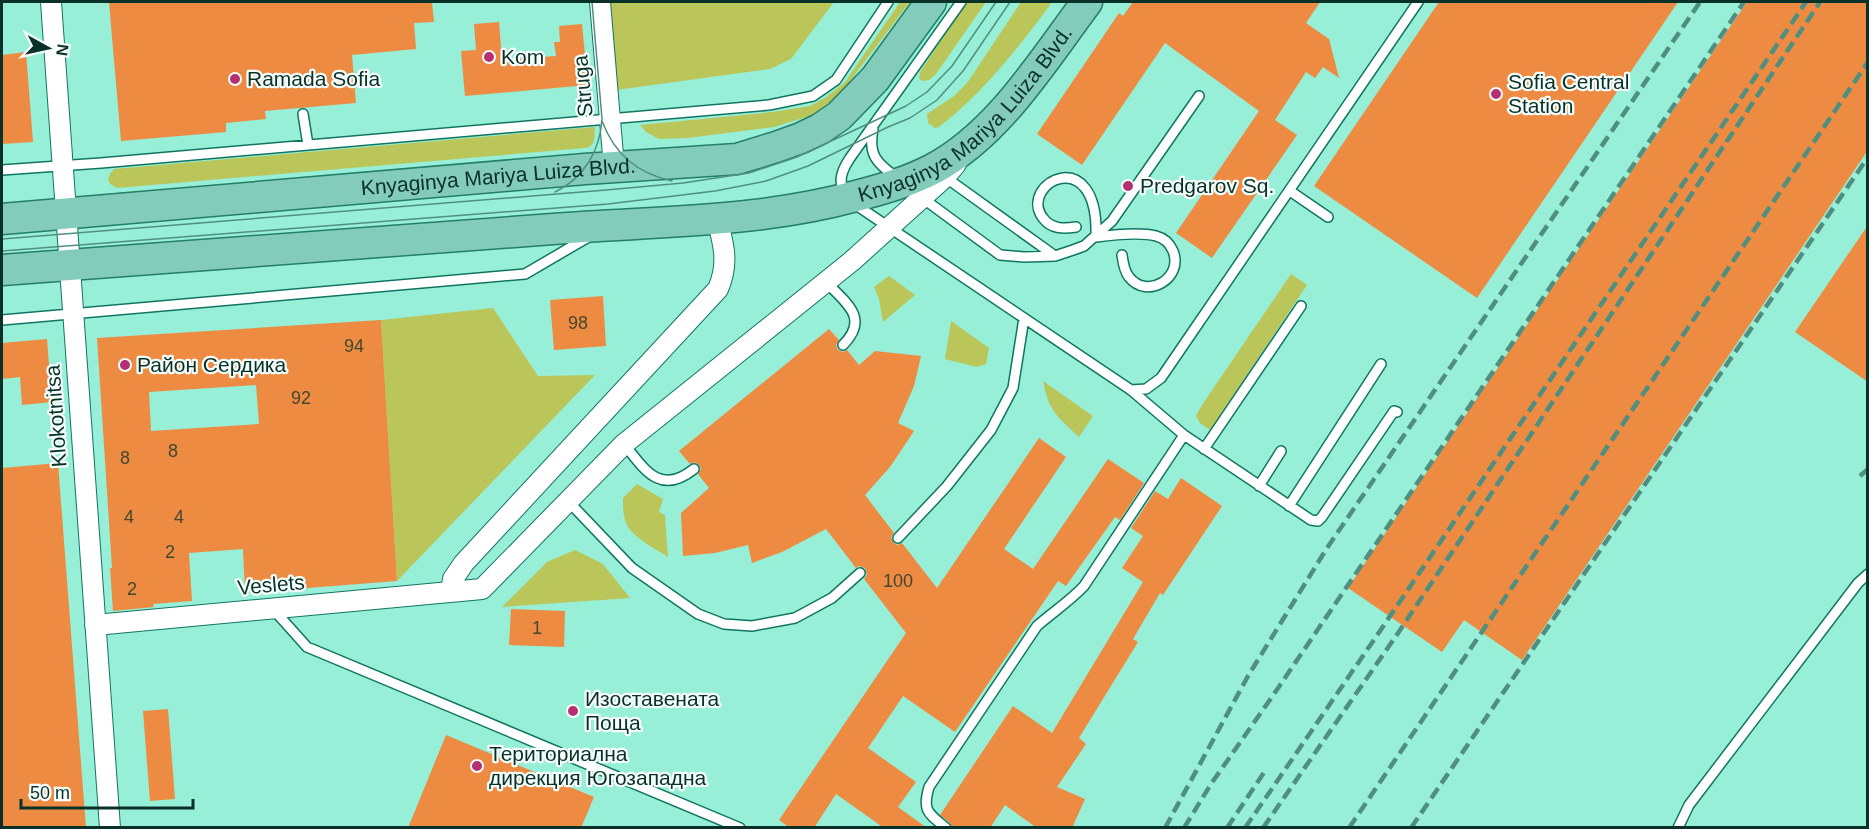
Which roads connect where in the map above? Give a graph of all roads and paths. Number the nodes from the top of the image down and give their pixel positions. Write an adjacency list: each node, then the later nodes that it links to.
1 (51, 2): 14 (street, Klokotnitsa)
2 (600, 2): 10 (street, Struga)
3 (888, 2): 10 (lane)
4 (931, 2): 15 (main road, Knyaginya Mariya Luiza Blvd.)
5 (961, 2): 11 (lane)
6 (1088, 2): 12 (main road, Knyaginya Mariya Luiza Blvd.)
7 (1419, 2): 19 (lane)
8 (1199, 96): 28 (lane)
9 (303, 114): 13 (lane)
10 (610, 118): 13 (lane); 15 (street, Struga)
11 (874, 124): 18 (lane); 20 (lane)
12 (979, 137): 17 (street, Veslets); 18 (main road, Knyaginya Mariya Luiza Blvd.)
13 (308, 145): 14 (lane)
14 (63, 166): 16 (lane); 21 (street, Klokotnitsa)
15 (614, 167): 21 (main road, Knyaginya Mariya Luiza Blvd.)
16 (2, 170)
17 (945, 177): 18 (street, Veslets); 30 (lane)
18 (913, 190): 20 (main road, Knyaginya Mariya Luiza Blvd.); 26 (street, Veslets); 30 (lane)
19 (1290, 191): 22 (lane); 40 (lane)
20 (846, 199): 24 (main road, Knyaginya Mariya Luiza Blvd.); 26 (lane)
21 (67, 214): 23 (main road, Knyaginya Mariya Luiza Blvd.); 31 (street, Klokotnitsa)
22 (1328, 217)
23 (2, 219)
24 (717, 219): 25 (main road, Knyaginya Mariya Luiza Blvd.); 53 (street)
25 (610, 225): 31 (main road, Knyaginya Mariya Luiza Blvd.); 35 (lane, Knyaginya Mariya Luiza Blvd.)
26 (890, 227): 33 (street, Veslets); 36 (lane)
27 (1077, 227): 28 (lane)
28 (1096, 237): 29 (lane); 30 (lane)
29 (1122, 255)
30 (1055, 256)
31 (69, 265): 32 (main road, Knyaginya Mariya Luiza Blvd.); 35 (street, Klokotnitsa)
32 (2, 270)
33 (826, 282): 38 (lane); 43 (street, Veslets)
34 (1301, 306): 44 (lane)
35 (72, 313): 37 (lane, Knyaginya Mariya Luiza Blvd.); 55 (street, Klokotnitsa)
36 (1024, 318): 40 (lane); 50 (lane)
37 (2, 320)
38 (843, 345)
39 (1381, 364): 49 (lane)
40 (1131, 390): 42 (lane)
41 (1397, 412): 49 (lane)
42 (1184, 435): 44 (lane); 58 (lane)
43 (624, 444): 46 (lane); 48 (street, Veslets)
44 (1204, 449): 47 (lane)
45 (1281, 451): 47 (lane)
46 (694, 469)
47 (1259, 486): 49 (lane)
48 (568, 501): 51 (lane); 53 (street, Veslets)
49 (1289, 506)
50 (898, 538)
51 (860, 573)
52 (1868, 574): 59 (lane)
53 (451, 592): 54 (street, Veslets)
54 (273, 609): 55 (street, Veslets); 57 (lane)
55 (95, 625): 56 (street, Klokotnitsa)
56 (110, 828)
57 (740, 828)
58 (946, 828)
59 (1678, 828)

